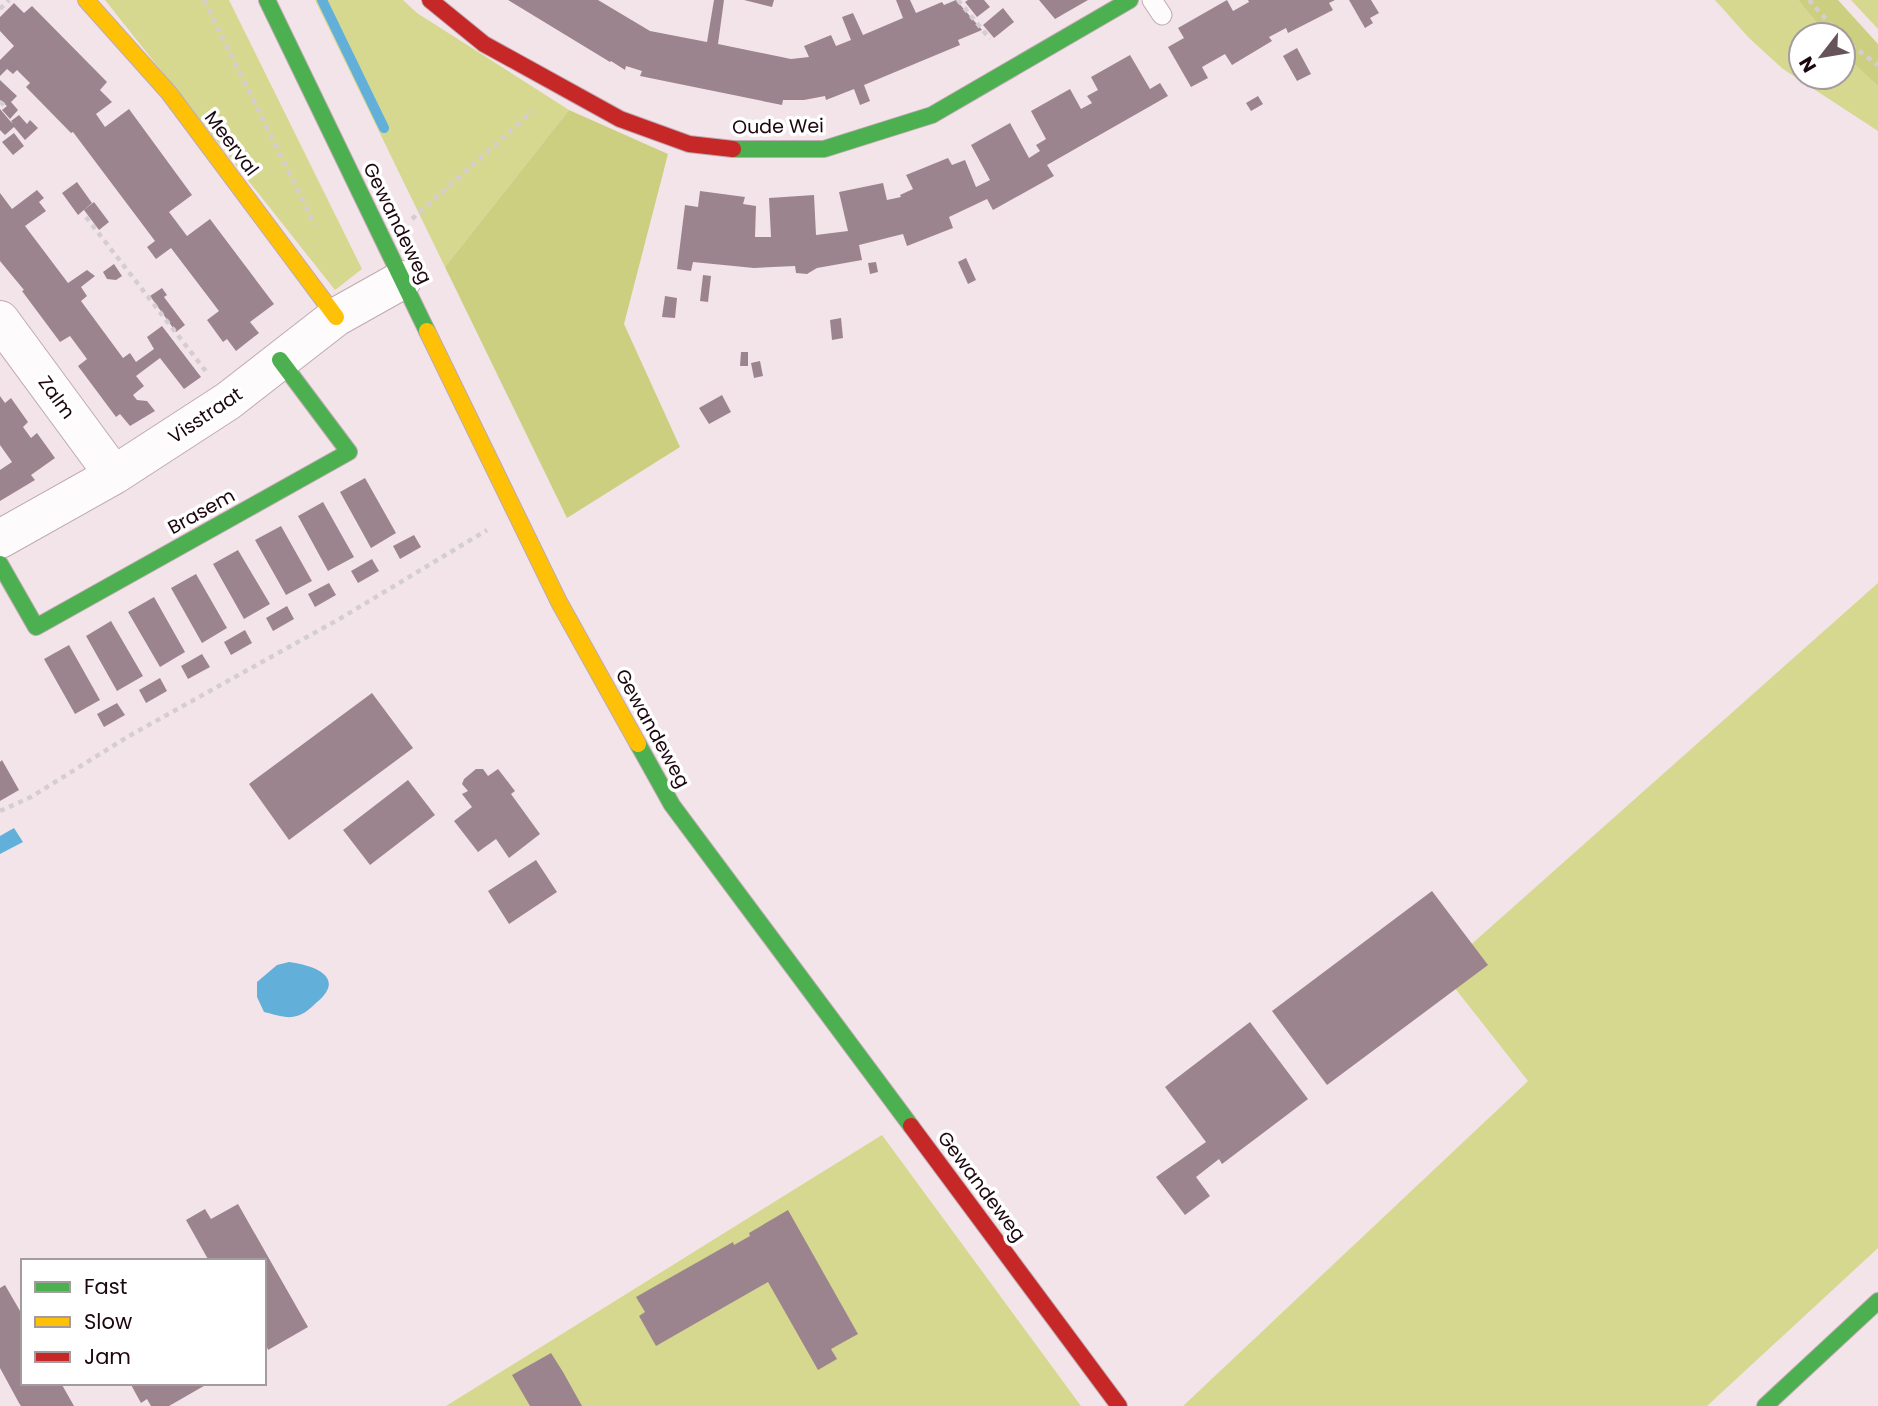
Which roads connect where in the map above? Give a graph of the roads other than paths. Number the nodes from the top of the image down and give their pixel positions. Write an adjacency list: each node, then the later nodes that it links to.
1 (86, 0): 6 (street, Meerval)
2 (267, 0): 5 (street, Gewandeweg)
3 (430, 0): 4 (street, Oude Wei)
4 (1130, 0)
5 (402, 280): 6 (street, Visstraat); 13 (street, Gewandeweg)
6 (335, 317): 8 (street, Visstraat)
7 (0, 320): 9 (street, Zalm)
8 (280, 360): 9 (street, Visstraat); 11 (street, Brasem)
9 (114, 475): 10 (street, Visstraat)
10 (0, 539)
11 (0, 564)
12 (1878, 1301): 14 (street)
13 (1119, 1406)
14 (1765, 1406)

